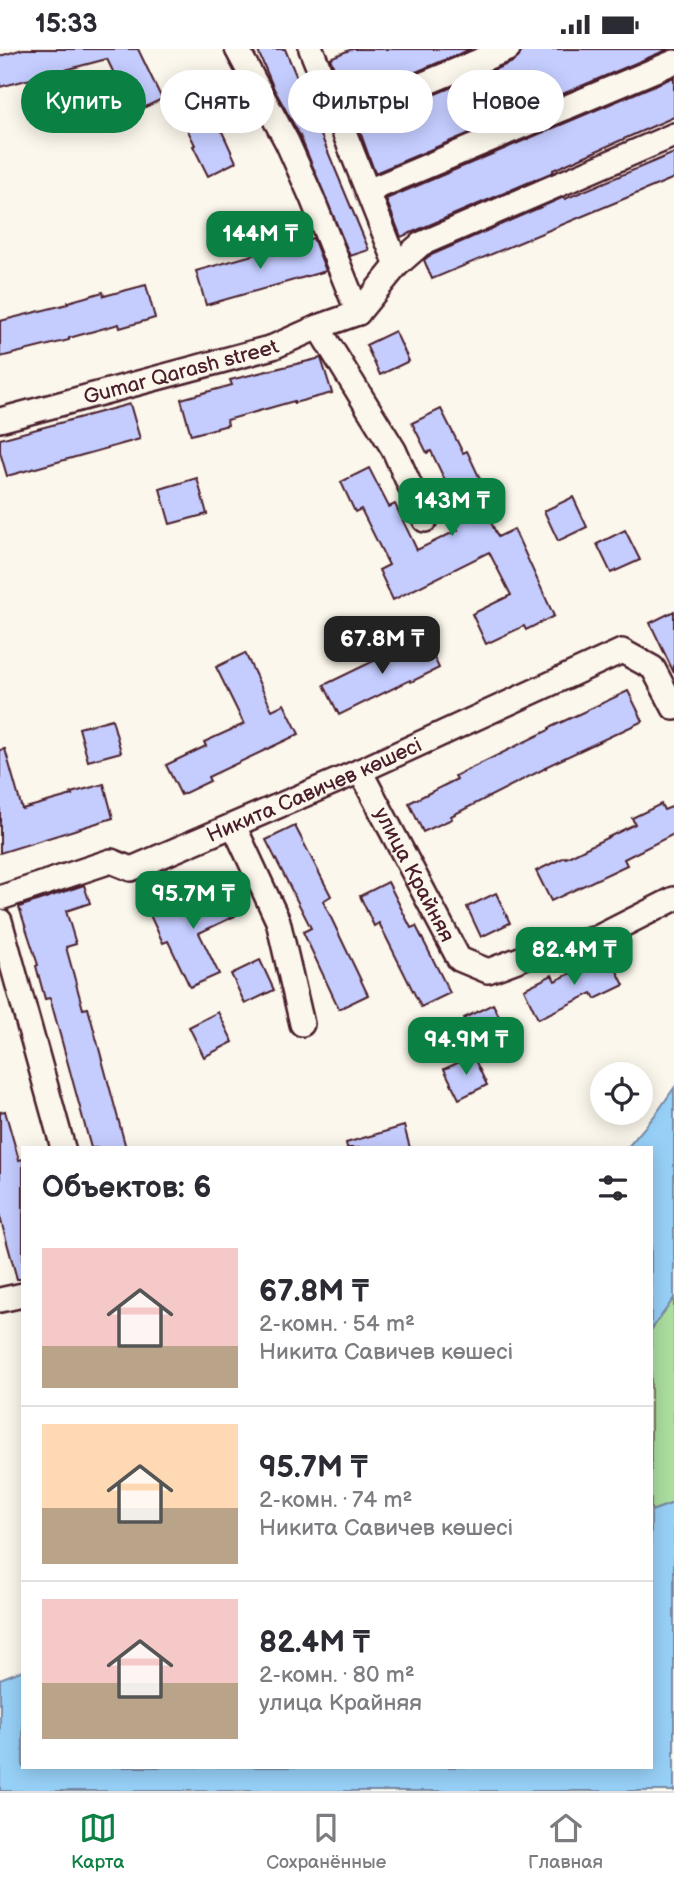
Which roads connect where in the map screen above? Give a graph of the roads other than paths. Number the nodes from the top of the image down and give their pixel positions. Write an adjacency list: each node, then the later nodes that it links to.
1 (237, 49): 11 (street)
2 (508, 49): 6 (street)
3 (313, 50): 5 (street)
4 (674, 62): 9 (street)
5 (321, 70)
6 (433, 80)
7 (345, 133): 9 (street)
8 (674, 135): 10 (street)
9 (368, 191): 10 (street)
10 (397, 265): 11 (street)
11 (358, 313): 12 (street, Gumar Qarash street)
12 (318, 327): 13 (street, Gumar Qarash street); 14 (street)
13 (0, 420)
14 (425, 520)
15 (674, 708): 16 (street, Никита Савичев көшесі)
16 (360, 771): 17 (street, Никита Савичев көшесі); 19 (street, улица Крайняя)
17 (234, 826): 18 (street, Никита Савичев көшесі); 21 (street)
18 (0, 898)
19 (674, 899)
20 (1, 928): 22 (street)
21 (302, 1024)
22 (62, 1146)
23 (21, 1295): 24 (street)
24 (0, 1300)

